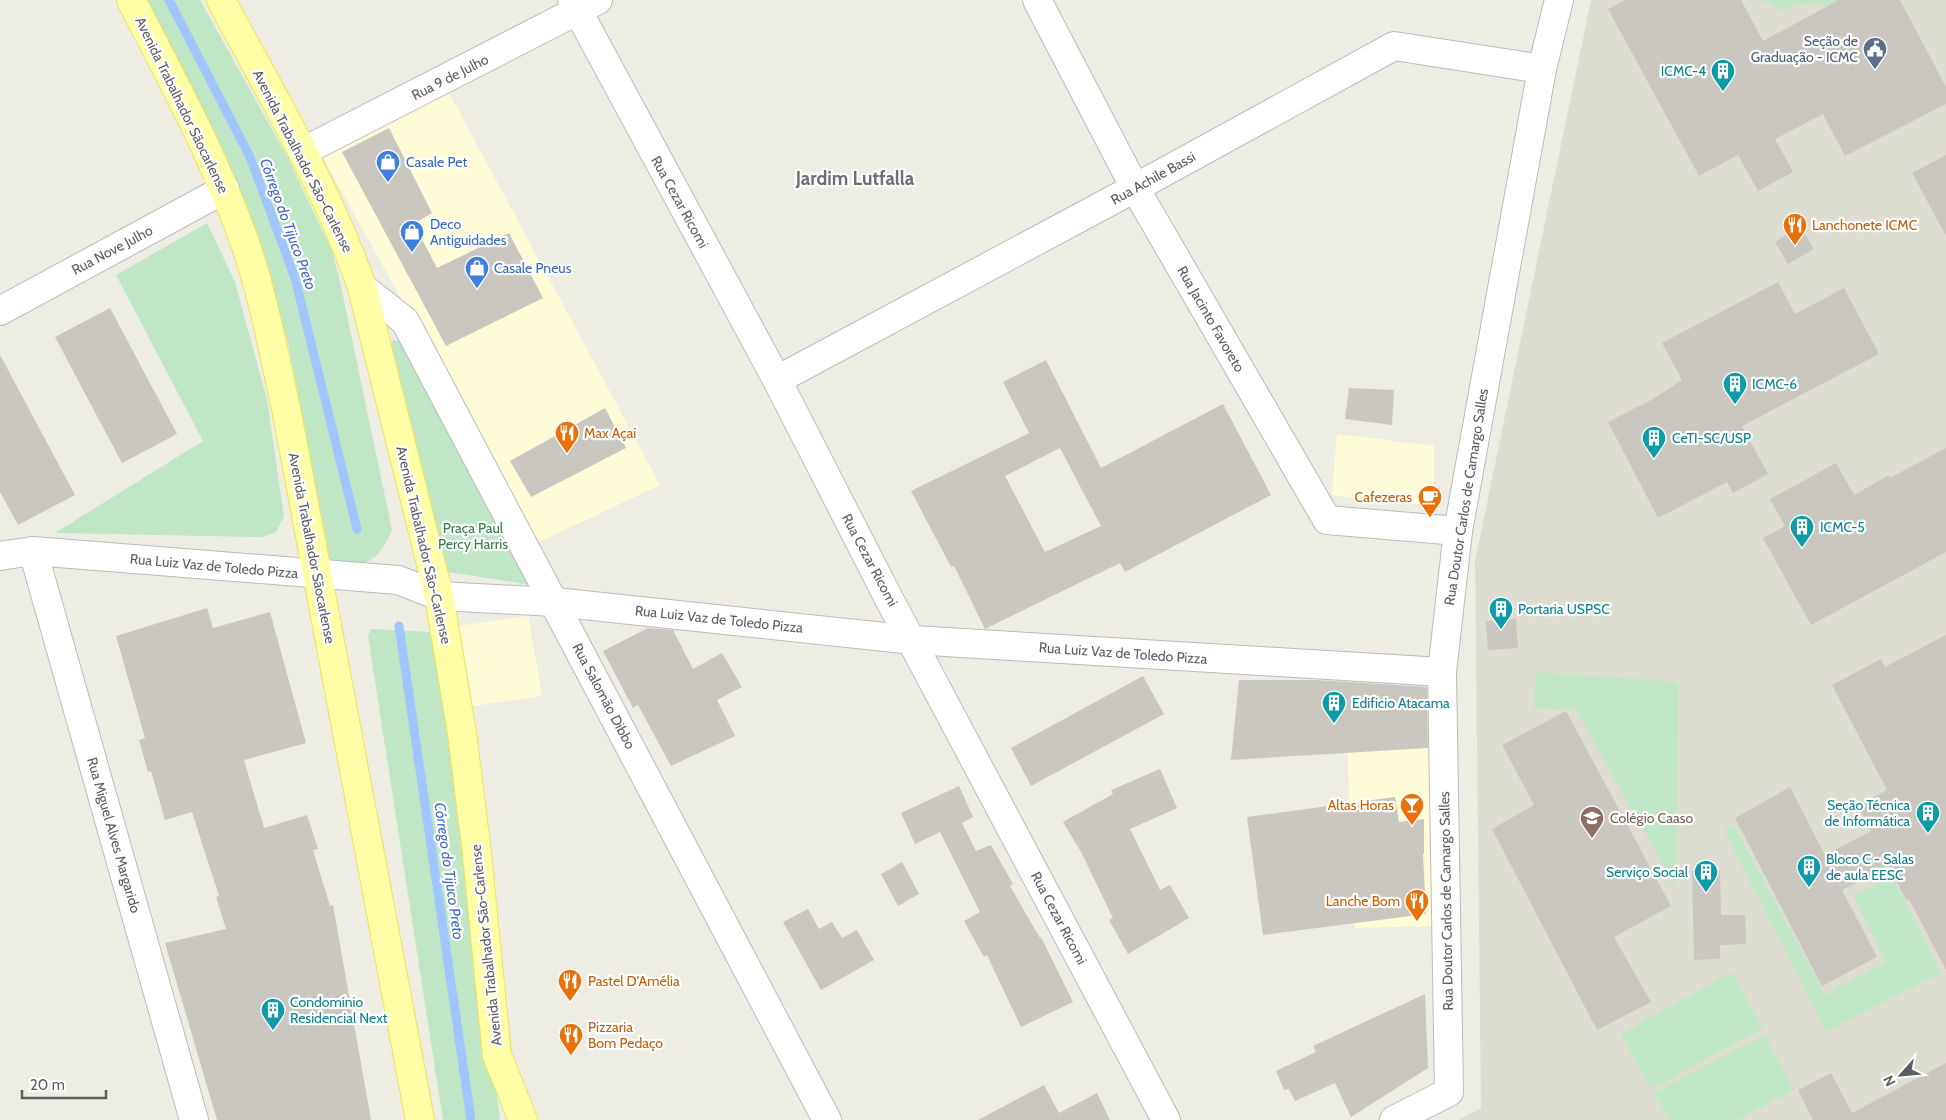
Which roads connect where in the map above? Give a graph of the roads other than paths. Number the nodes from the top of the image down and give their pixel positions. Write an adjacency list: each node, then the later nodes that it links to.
1 (131, 0): 9 (main road, Avenida Trabalhador Sãocarlense)
2 (221, 0): 7 (main road, Avenida Trabalhador São-Carlense)
3 (1037, 0): 8 (street, Rua Jacinto Favoreto)
4 (1559, 0): 6 (street, Rua Doutor Carlos de Camargo Salles)
5 (583, 4): 7 (street, Rua 9 de Julho); 12 (street, Rua Cezar Ricomi)
6 (1542, 68): 8 (street, Rua Achile Bassi); 13 (street, Rua Doutor Carlos de Camargo Salles)
7 (302, 152): 10 (main road, Avenida Trabalhador São-Carlense)
8 (1135, 188): 12 (street, Rua Achile Bassi); 13 (street, Rua Jacinto Favoreto)
9 (224, 189): 11 (street, Rua Nove Julho); 16 (main road, Avenida Trabalhador Sãocarlense)
10 (362, 287): 17 (main road, Avenida Trabalhador São-Carlense); 18 (street, Rua Salomão Dibbo)
11 (0, 311)
12 (778, 380): 19 (street, Rua Cezar Ricomi)
13 (1458, 531): 20 (street, Rua Doutor Carlos de Camargo Salles)
14 (34, 551): 15 (street, Rua Luiz Vaz de Toledo Pizza); 16 (street, Rua Luiz Vaz de Toledo Pizza); 21 (street, Rua Miguel Alves Margarido)
15 (0, 556)
16 (318, 575): 17 (street, Rua Luiz Vaz de Toledo Pizza); 22 (main road, Avenida Trabalhador Sãocarlense)
17 (439, 596): 18 (street, Rua Luiz Vaz de Toledo Pizza); 23 (main road, Avenida Trabalhador São-Carlense)
18 (555, 602): 19 (street, Rua Luiz Vaz de Toledo Pizza); 24 (street, Rua Salomão Dibbo)
19 (912, 640): 20 (street, Rua Luiz Vaz de Toledo Pizza); 25 (street, Rua Cezar Ricomi)
20 (1442, 672): 26 (street, Rua Doutor Carlos de Camargo Salles)
21 (194, 1120)
22 (420, 1120)
23 (523, 1120)
24 (827, 1120)
25 (1166, 1120)
26 (1394, 1120)

